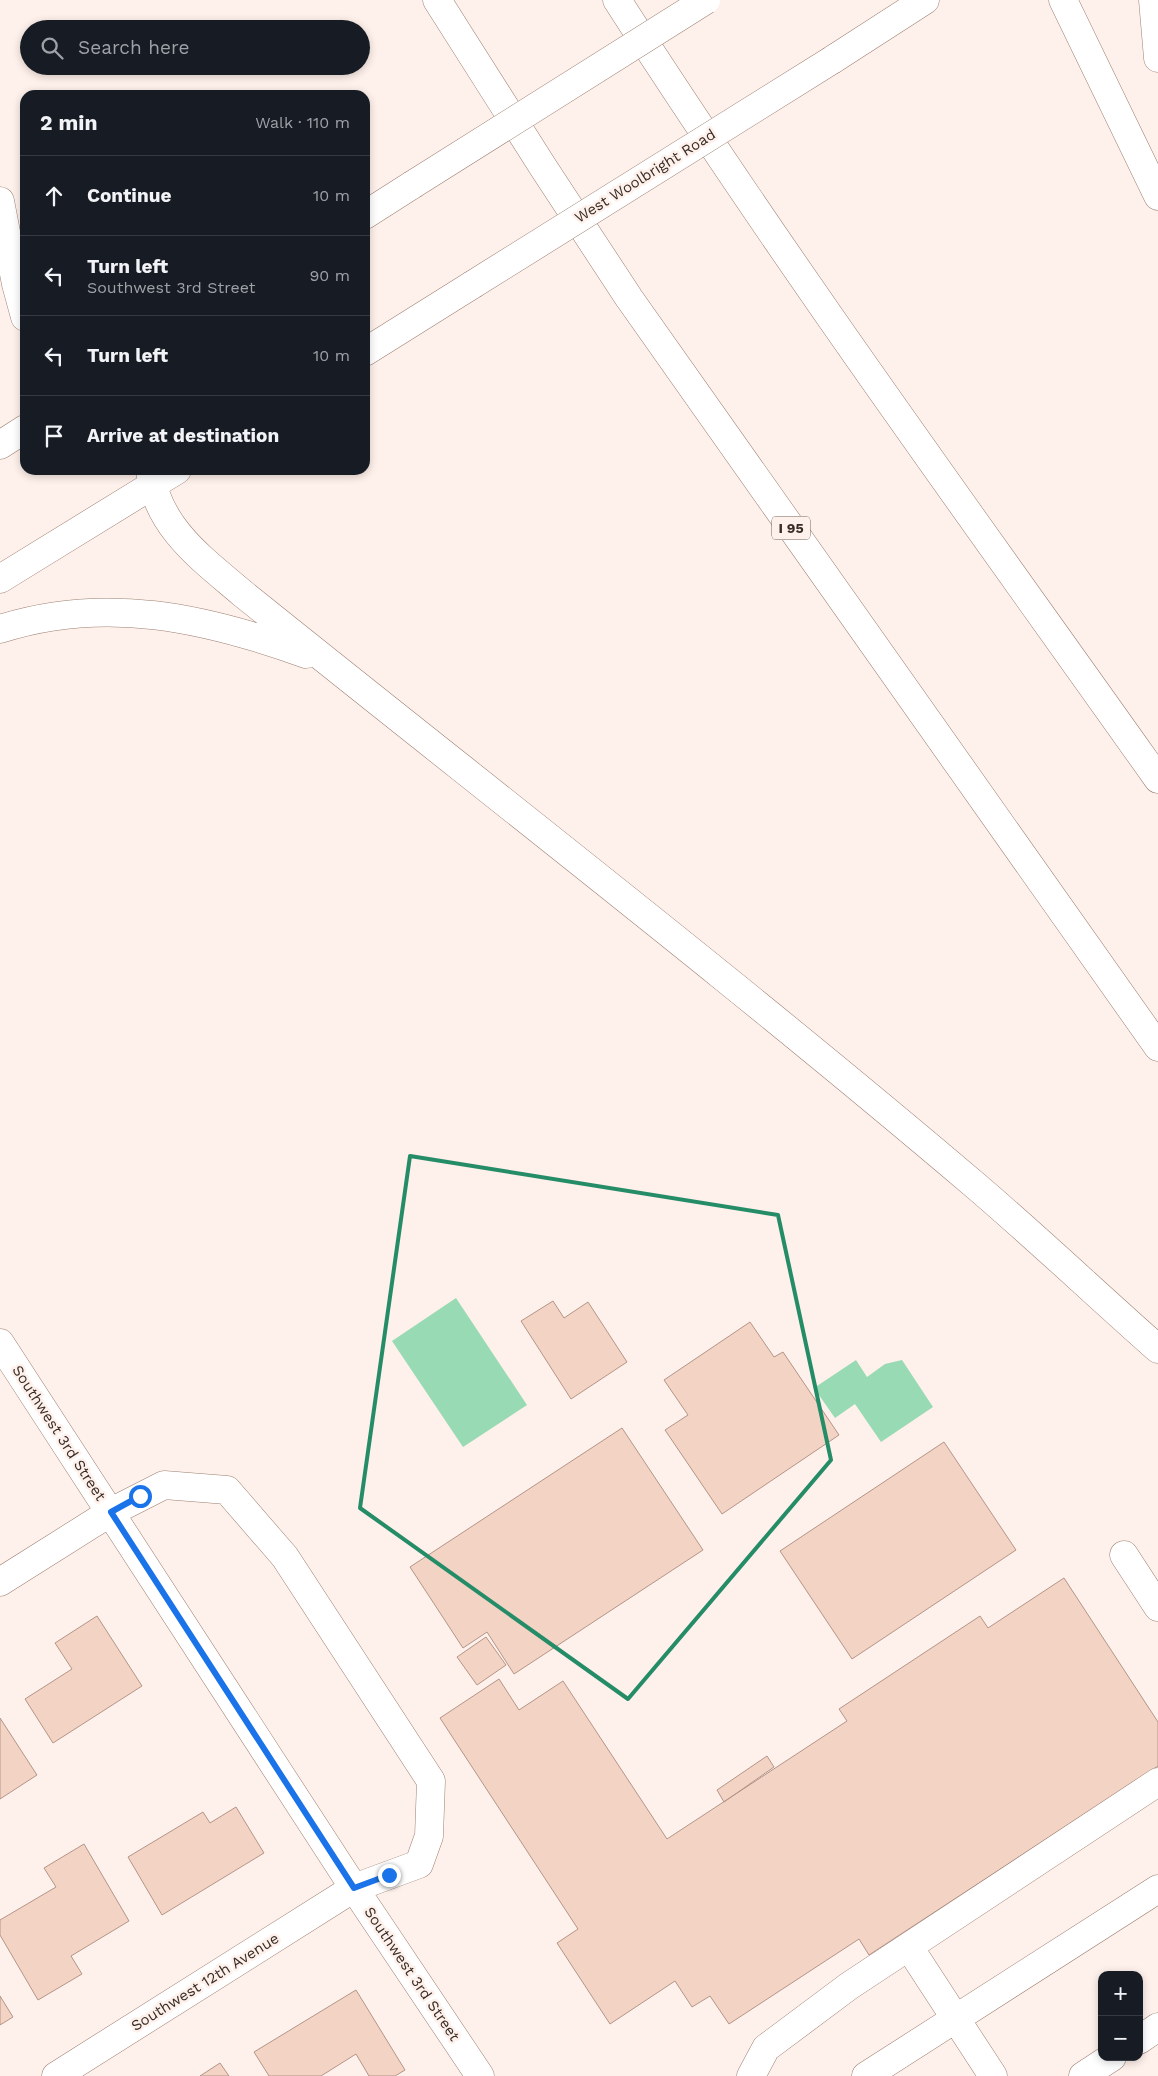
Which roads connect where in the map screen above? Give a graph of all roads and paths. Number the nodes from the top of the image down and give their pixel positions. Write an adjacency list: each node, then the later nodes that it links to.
1 (437, 0): 20 (main road, I 95)
2 (617, 0): 19 (main road)
3 (706, 0): 10 (main road, bridge)
4 (925, 0): 12 (main road, West Woolbright Road, bridge)
5 (1063, 0): 8 (main road)
6 (1154, 0): 7 (main road)
7 (1158, 58)
8 (1158, 196)
9 (0, 201): 11 (main road)
10 (370, 212)
11 (20, 299)
12 (370, 349)
13 (20, 433): 14 (main road)
14 (0, 445)
15 (151, 478): 16 (main road); 18 (main road)
16 (0, 579)
17 (0, 629): 18 (main road)
18 (326, 661): 22 (main road)
19 (1158, 779)
20 (1158, 1047)
21 (0, 1343): 23 (main road, Southwest 3rd Street)
22 (1158, 1349)
23 (111, 1512): 25 (main road); 28 (main road, Southwest 3rd Street); 28 (main road, Southwest 12th Avenue)
24 (1124, 1555): 26 (main road)
25 (0, 1582)
26 (1158, 1608)
27 (1158, 1782): 30 (main road)
28 (354, 1888): 35 (main road, Southwest 12th Avenue); 36 (main road, Southwest 3rd Street)
29 (1158, 1888): 31 (main road)
30 (909, 1946): 31 (main road); 37 (main road)
31 (956, 2020): 38 (main road); 39 (main road)
32 (1158, 2027): 33 (main road)
33 (1143, 2037)
34 (1106, 2061): 40 (main road)
35 (56, 2076)
36 (480, 2076)
37 (751, 2076)
38 (866, 2076)
39 (993, 2076)
40 (1083, 2076)

